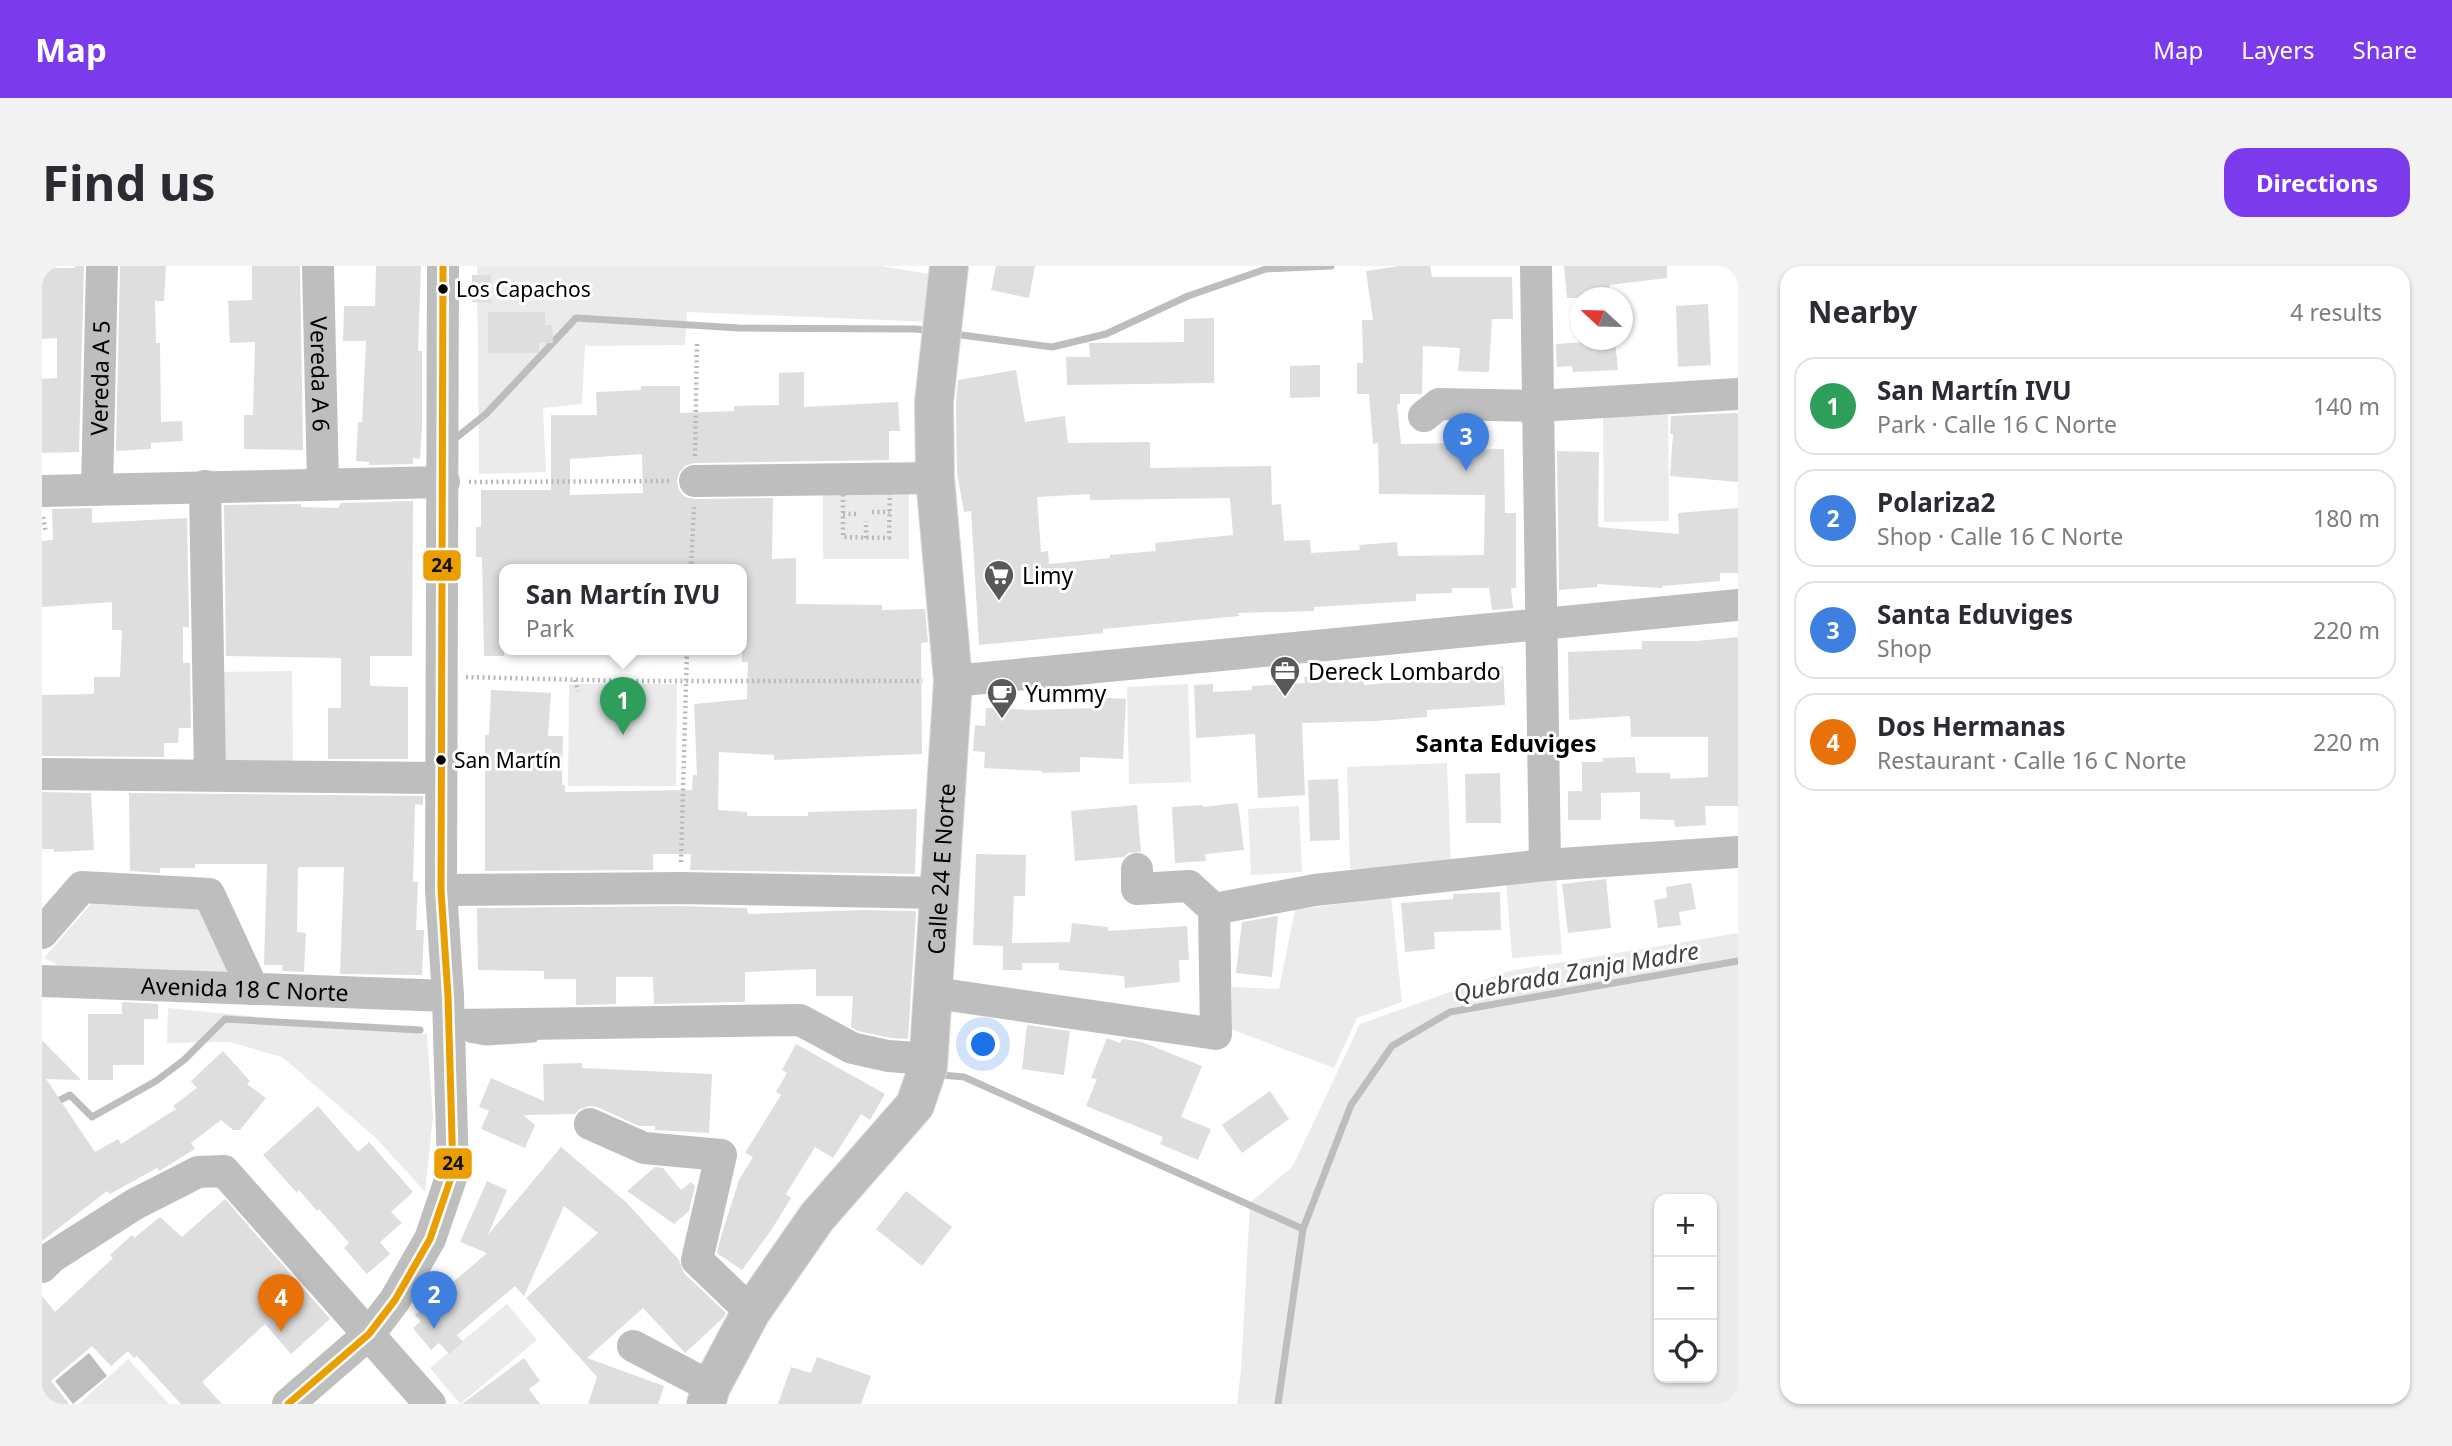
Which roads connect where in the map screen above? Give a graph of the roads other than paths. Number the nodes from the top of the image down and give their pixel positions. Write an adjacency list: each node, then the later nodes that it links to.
1 (102, 266): 12 (street, Vereda A 5)
2 (318, 266): 9 (street, Vereda A 6)
3 (443, 266): 10 (street)
4 (949, 266): 11 (main road, Calle 24 E Norte)
5 (1536, 266): 7 (street)
6 (1738, 394): 7 (street)
7 (1538, 406): 8 (street); 17 (street)
8 (1424, 416)
9 (323, 474): 10 (street); 14 (street)
10 (444, 474): 21 (street)
11 (935, 478): 13 (street); 18 (main road, Calle 24 E Norte)
12 (97, 479): 14 (street); 15 (street)
13 (695, 481)
14 (205, 486): 20 (street)
15 (42, 491)
16 (1738, 605): 17 (street)
17 (1540, 626): 18 (street); 23 (street)
18 (953, 681): 26 (main road, Calle 24 E Norte)
19 (42, 774): 20 (street)
20 (210, 775): 21 (street)
21 (440, 778): 25 (street)
22 (1738, 852): 23 (street)
23 (1545, 865): 27 (street)
24 (1137, 869): 27 (street)
25 (441, 890): 26 (street); 32 (street)
26 (939, 893): 31 (main road, Calle 24 E Norte)
27 (1214, 909): 31 (street)
28 (42, 933): 30 (street)
29 (42, 981): 30 (street, Avenida 18 C Norte)
30 (253, 989): 32 (street, Avenida 18 C Norte)
31 (935, 993): 33 (main road, Calle 24 E Norte)
32 (449, 1010): 33 (street, Avenida 18 C Norte); 37 (street)
33 (929, 1063): 36 (main road, Calle 24 E Norte)
34 (590, 1124): 36 (street)
35 (42, 1267): 37 (street)
36 (751, 1312): 39 (main road, Calle 24 E Norte)
37 (369, 1334): 40 (street); 41 (street)
38 (632, 1346): 39 (street)
39 (708, 1396)
40 (288, 1404)
41 (430, 1404)

